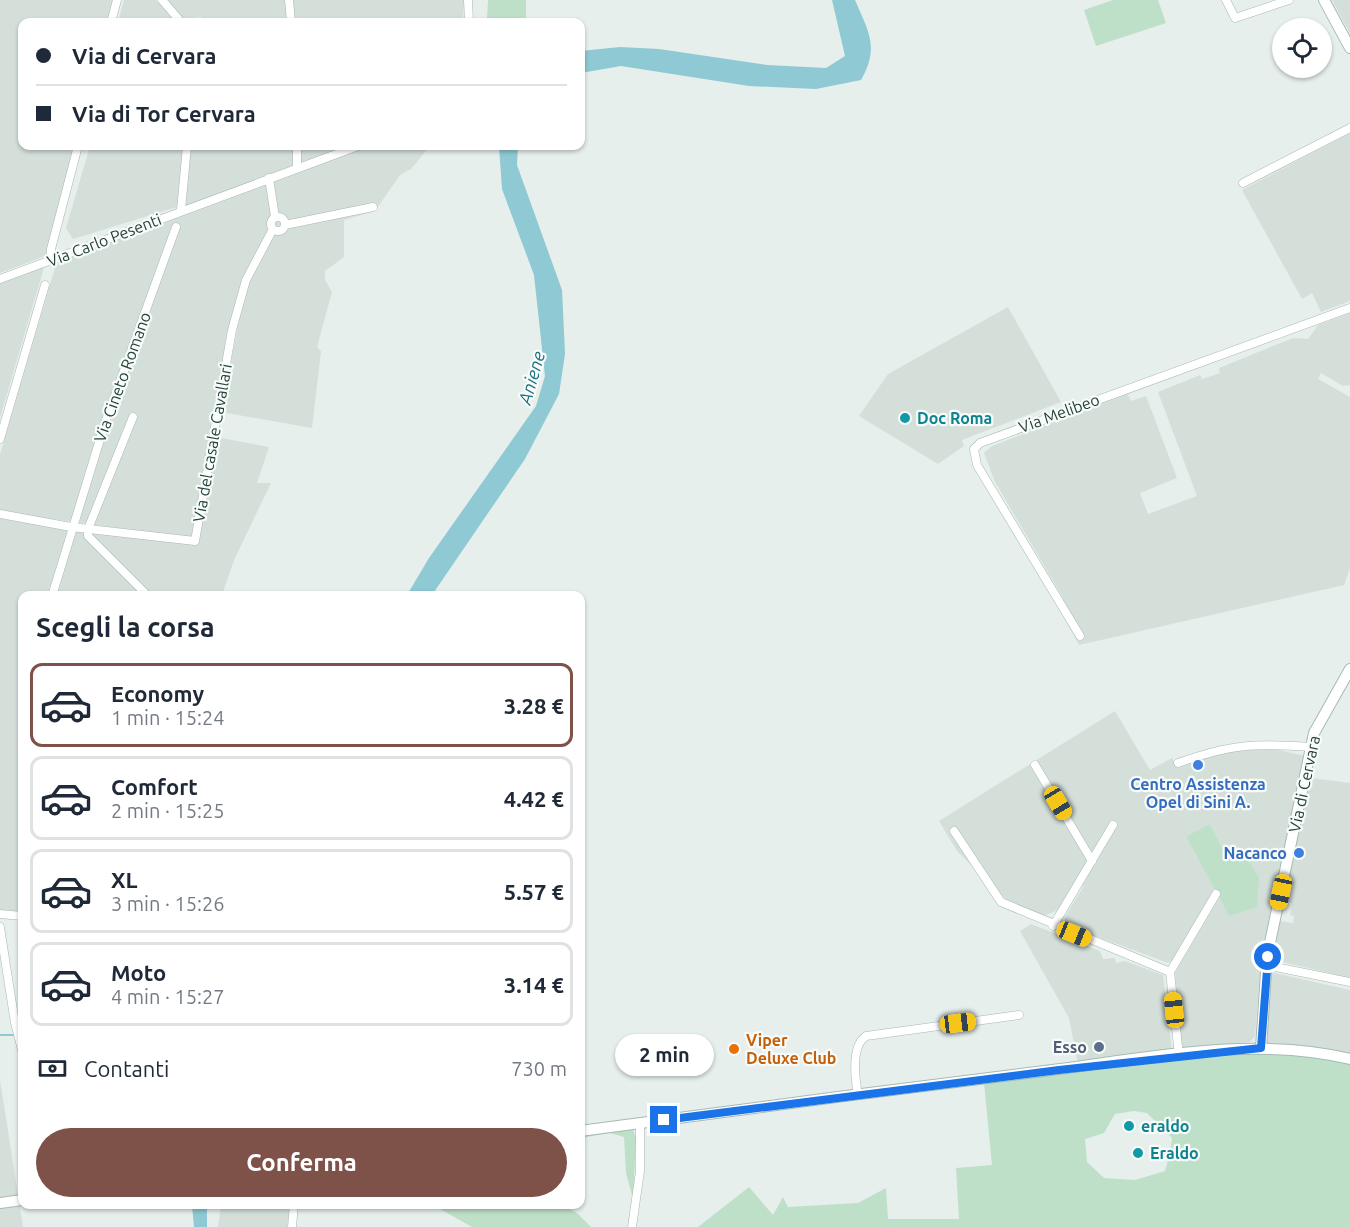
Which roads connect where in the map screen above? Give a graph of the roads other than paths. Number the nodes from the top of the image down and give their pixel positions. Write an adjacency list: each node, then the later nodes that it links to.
1 (117, 0): 8 (street)
2 (162, 0): 9 (street)
3 (289, 0): 10 (street)
4 (468, 0): 11 (street)
5 (1226, 0): 6 (street)
6 (1289, 0)
7 (1324, 0): 12 (street)
8 (112, 18)
9 (178, 18)
10 (291, 18)
11 (469, 18)
12 (1350, 48)
13 (1350, 128): 20 (street)
14 (77, 150): 27 (street)
15 (187, 150): 22 (street, Via Carlo Pesenti)
16 (297, 150): 18 (street)
17 (346, 150): 18 (street)
18 (297, 167): 19 (street)
19 (269, 178): 22 (street); 23 (street)
20 (1243, 183)
21 (373, 207): 24 (street)
22 (182, 210): 27 (street, Via Carlo Pesenti)
23 (275, 217): 24 (street); 26 (street)
24 (285, 225): 26 (street)
25 (176, 227): 34 (street, Via Cineto Romano)
26 (273, 229): 35 (street, Via del casale Cavallari)
27 (51, 260): 28 (street, Via Carlo Pesenti)
28 (0, 279)
29 (45, 285): 32 (street)
30 (1350, 308): 38 (street, Via Melibeo)
31 (133, 417): 35 (street)
32 (0, 439)
33 (0, 514): 34 (street, Via del casale Cavallari)
34 (71, 527): 35 (street, Via del casale Cavallari); 36 (street, Via Cineto Romano)
35 (88, 529): 37 (street)
36 (53, 591)
37 (144, 591)
38 (1080, 636)
39 (1350, 669): 40 (street, Via di Cervara)
40 (1311, 747): 41 (street); 51 (street, Via di Cervara)
41 (1178, 763)
42 (1035, 765): 45 (street)
43 (1113, 825): 45 (street)
44 (954, 831): 49 (street)
45 (1092, 861): 49 (street)
46 (1216, 894): 52 (street)
47 (0, 914): 48 (street)
48 (18, 916)
49 (1053, 926): 52 (street)
50 (0, 927): 55 (street)
51 (1266, 965): 53 (street); 56 (street, Via di Cervara)
52 (1170, 972): 57 (street)
53 (1350, 982)
54 (1019, 1015): 59 (street)
55 (18, 1035)
56 (1261, 1048): 57 (street); 58 (street)
57 (1179, 1056): 59 (street)
58 (1350, 1059)
59 (858, 1095): 60 (street)
60 (640, 1123): 61 (street); 66 (street)
61 (585, 1130)
62 (18, 1201): 63 (street)
63 (0, 1203)
64 (294, 1209): 65 (street)
65 (292, 1227)
66 (632, 1227)

